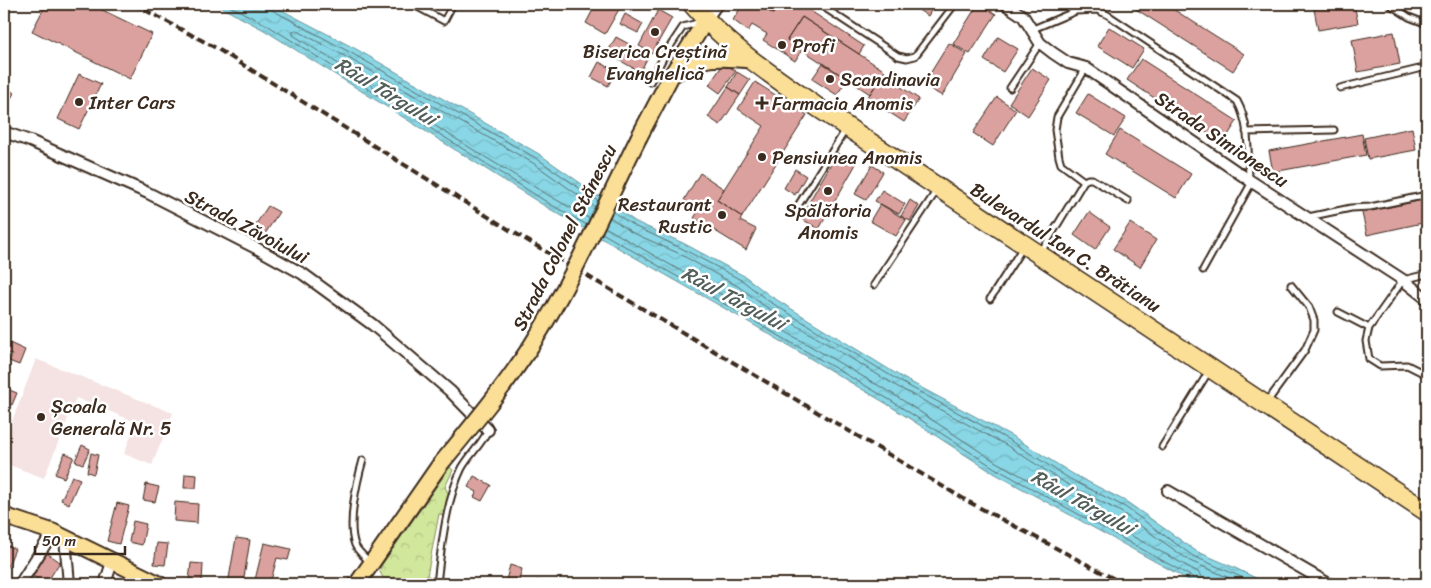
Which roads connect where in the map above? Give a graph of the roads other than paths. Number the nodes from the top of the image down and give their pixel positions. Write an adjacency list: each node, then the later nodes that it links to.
1 (412, 4): 2 (lane)
2 (453, 4)
3 (692, 4): 9 (highway, Bulevardul Ion C. Brătianu)
4 (717, 4): 9 (street)
5 (819, 4): 6 (lane)
6 (955, 4)
7 (1005, 4): 11 (street, Strada Simionescu)
8 (1389, 4): 10 (lane)
9 (706, 20): 13 (highway, Bulevardul Ion C. Brătianu); 16 (main road, Strada Colonel Stănescu); 17 (lane)
10 (1427, 24)
11 (1033, 29): 12 (street, Strada Simionescu); 23 (lane)
12 (1040, 43): 15 (street, Strada Simionescu); 18 (lane)
13 (751, 60): 16 (main road); 20 (highway, Bulevardul Ion C. Brătianu)
14 (1427, 67): 19 (lane)
15 (1086, 68): 24 (lane); 25 (street, Strada Simionescu)
16 (671, 76): 53 (main road, Strada Colonel Stănescu, bridge)
17 (650, 82)
18 (1010, 88)
19 (1340, 88)
20 (847, 127): 26 (highway, Bulevardul Ion C. Brătianu); 29 (lane)
21 (1334, 130): 23 (lane)
22 (4, 132): 45 (street, Strada Zăvoiului)
23 (1246, 132): 25 (lane)
24 (1084, 181): 28 (lane); 32 (lane)
25 (1251, 181): 30 (street, Strada Simionescu); 33 (lane)
26 (938, 188): 31 (highway, Bulevardul Ion C. Brătianu); 36 (lane)
27 (1427, 195): 30 (lane)
28 (1128, 201)
29 (794, 212)
30 (1308, 217): 35 (street, Strada Simionescu)
31 (1024, 244): 32 (highway, Bulevardul Ion C. Brătianu); 38 (lane)
32 (1040, 255): 42 (highway, Bulevardul Ion C. Brătianu)
33 (1203, 270)
34 (1427, 274): 35 (lane)
35 (1403, 280): 39 (street, Strada Simionescu); 41 (lane)
36 (874, 285)
37 (1292, 285): 44 (lane)
38 (990, 299)
39 (1427, 299)
40 (1338, 312): 41 (lane)
41 (1369, 328): 43 (lane)
42 (1210, 369): 44 (highway, Bulevardul Ion C. Brătianu); 46 (lane)
43 (1427, 375)
44 (1266, 404): 49 (highway, Bulevardul Ion C. Brătianu)
45 (488, 430): 59 (lane)
46 (1162, 447)
47 (363, 460): 53 (lane)
48 (1168, 491): 60 (street)
49 (1427, 512)
50 (4, 516): 51 (main road)
51 (59, 535): 52 (main road); 54 (street); 55 (street)
52 (112, 562): 56 (street); 57 (main road)
53 (371, 563): 58 (main road, Strada Colonel Stănescu)
54 (20, 584)
55 (69, 584)
56 (105, 584)
57 (159, 584)
58 (357, 584)
59 (437, 584)
60 (1329, 584)

